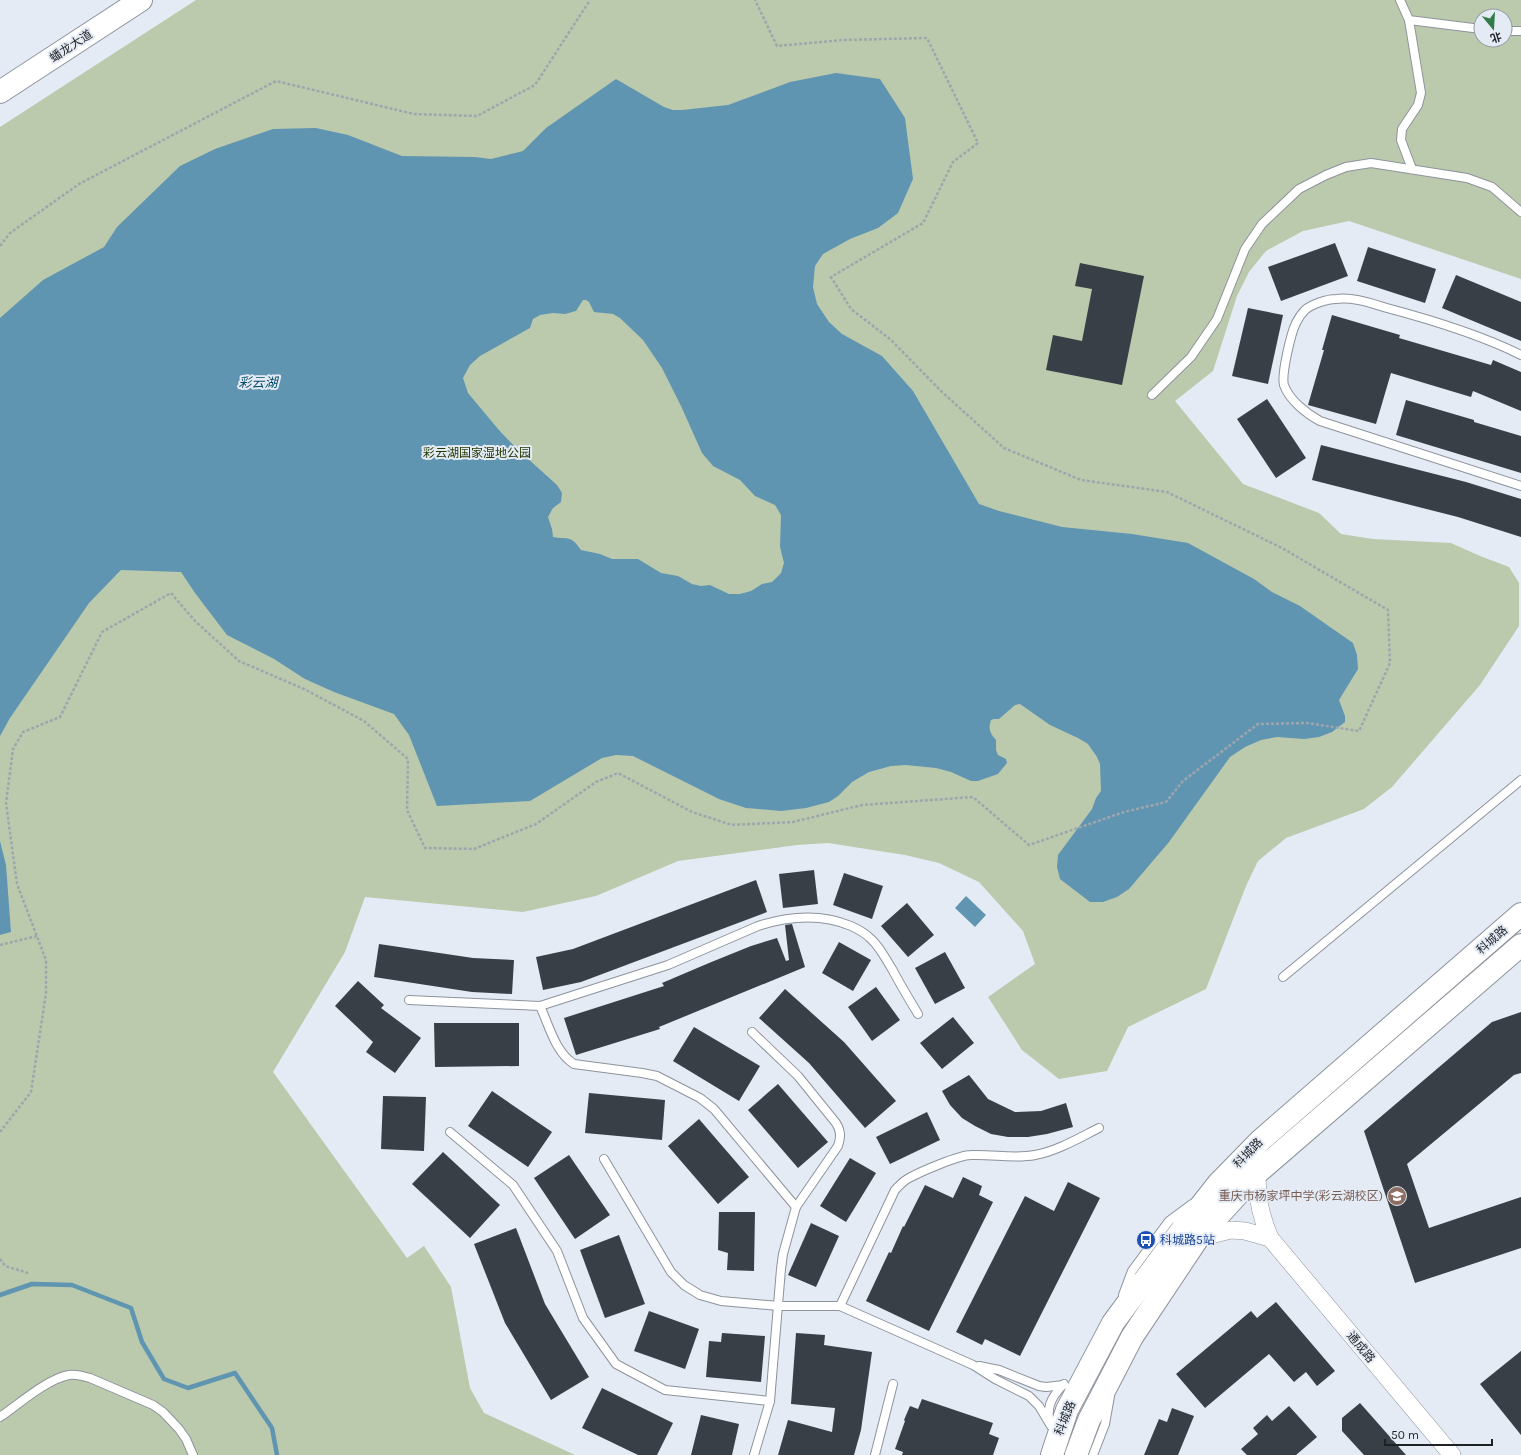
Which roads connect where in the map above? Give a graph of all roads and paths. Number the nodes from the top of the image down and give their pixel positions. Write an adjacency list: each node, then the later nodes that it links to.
1 (115, 0): 8 (main road, 蟠龙大道)
2 (141, 0): 9 (main road, 蟠龙大道)
3 (590, 0): 12 (path)
4 (755, 0): 18 (path)
5 (1400, 0): 6 (lane)
6 (1409, 20): 7 (lane); 10 (lane)
7 (1473, 28)
8 (0, 75)
9 (0, 92)
10 (1412, 169): 11 (lane); 14 (lane)
11 (1521, 212)
12 (0, 246)
13 (1521, 355): 15 (lane)
14 (1152, 395)
15 (1521, 486)
16 (1521, 780): 21 (lane)
17 (1521, 914): 29 (main road, 科城路)
18 (37, 936): 19 (path); 27 (path)
19 (0, 945)
20 (1521, 945): 31 (main road, 科城路)
21 (1283, 977)
22 (409, 1000): 23 (lane)
23 (540, 1006): 24 (lane); 32 (lane)
24 (918, 1014)
25 (752, 1032): 32 (lane)
26 (1099, 1128): 38 (lane)
27 (0, 1132)
28 (450, 1132): 43 (lane)
29 (1261, 1140): 31 (street, 通成路); 41 (main road, 科城路)
30 (604, 1160): 37 (lane)
31 (1257, 1173): 33 (main road, 科城路); 34 (street, 通成路)
32 (796, 1207): 37 (lane)
33 (1198, 1238): 34 (street); 40 (main road, 科城路)
34 (1270, 1238): 51 (street, 通成路)
35 (0, 1259): 36 (path)
36 (28, 1273)
37 (779, 1306): 38 (lane); 43 (lane)
38 (840, 1306): 39 (lane)
39 (973, 1365): 41 (lane); 45 (lane)
40 (1115, 1371): 49 (main road, 科城路); 50 (lane)
41 (1074, 1379): 45 (main road, 科城路)
42 (893, 1384): 48 (lane)
43 (770, 1401): 47 (lane)
44 (0, 1417): 46 (lane)
45 (1053, 1441)
46 (193, 1455)
47 (754, 1455)
48 (875, 1455)
49 (1076, 1455)
50 (1093, 1455)
51 (1452, 1455)

